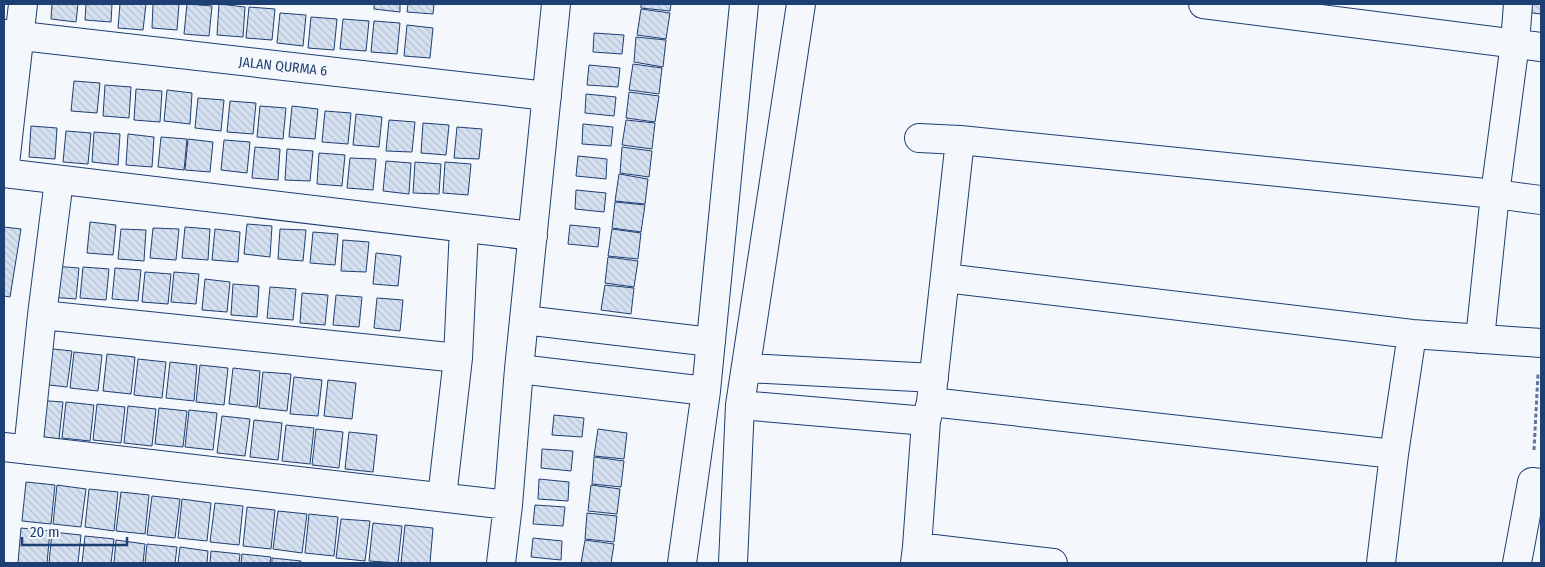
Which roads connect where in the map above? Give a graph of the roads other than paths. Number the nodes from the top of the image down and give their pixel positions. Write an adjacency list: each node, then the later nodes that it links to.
1 (23, 4): 7 (street)
2 (556, 4): 9 (street)
3 (744, 4): 23 (street)
4 (801, 4): 26 (street)
5 (1203, 4): 8 (street)
6 (1518, 4): 8 (street)
7 (11, 35): 9 (street, JALAN QURMA 6); 12 (street)
8 (1528, 45): 14 (street)
9 (547, 96): 17 (street)
10 (920, 138): 11 (street)
11 (960, 140): 14 (street); 18 (street)
12 (4, 173): 13 (street)
13 (59, 180): 16 (street); 19 (street)
14 (1496, 194): 15 (street); 22 (street)
15 (1541, 200)
16 (464, 228): 17 (street); 25 (street)
17 (533, 236): 20 (street)
18 (945, 278): 21 (street); 29 (street)
19 (42, 315): 25 (street); 31 (street)
20 (524, 320): 23 (street); 27 (street)
21 (1412, 334): 22 (street); 32 (street)
22 (1480, 339): 24 (street)
23 (711, 342): 28 (street)
24 (1541, 343)
25 (458, 358): 34 (street)
26 (746, 368): 29 (street); 30 (street)
27 (519, 369): 28 (street); 35 (street)
28 (706, 391): 38 (street)
29 (930, 401): 30 (street); 32 (street); 36 (street)
30 (740, 405): 39 (street)
31 (16, 448): 34 (street)
32 (1394, 454): 41 (street)
33 (1536, 482): 42 (street)
34 (442, 497): 35 (street)
35 (508, 504): 37 (street)
36 (916, 555): 40 (street)
37 (501, 563)
38 (682, 563)
39 (733, 563)
40 (1053, 563)
41 (1381, 563)
42 (1517, 563)

